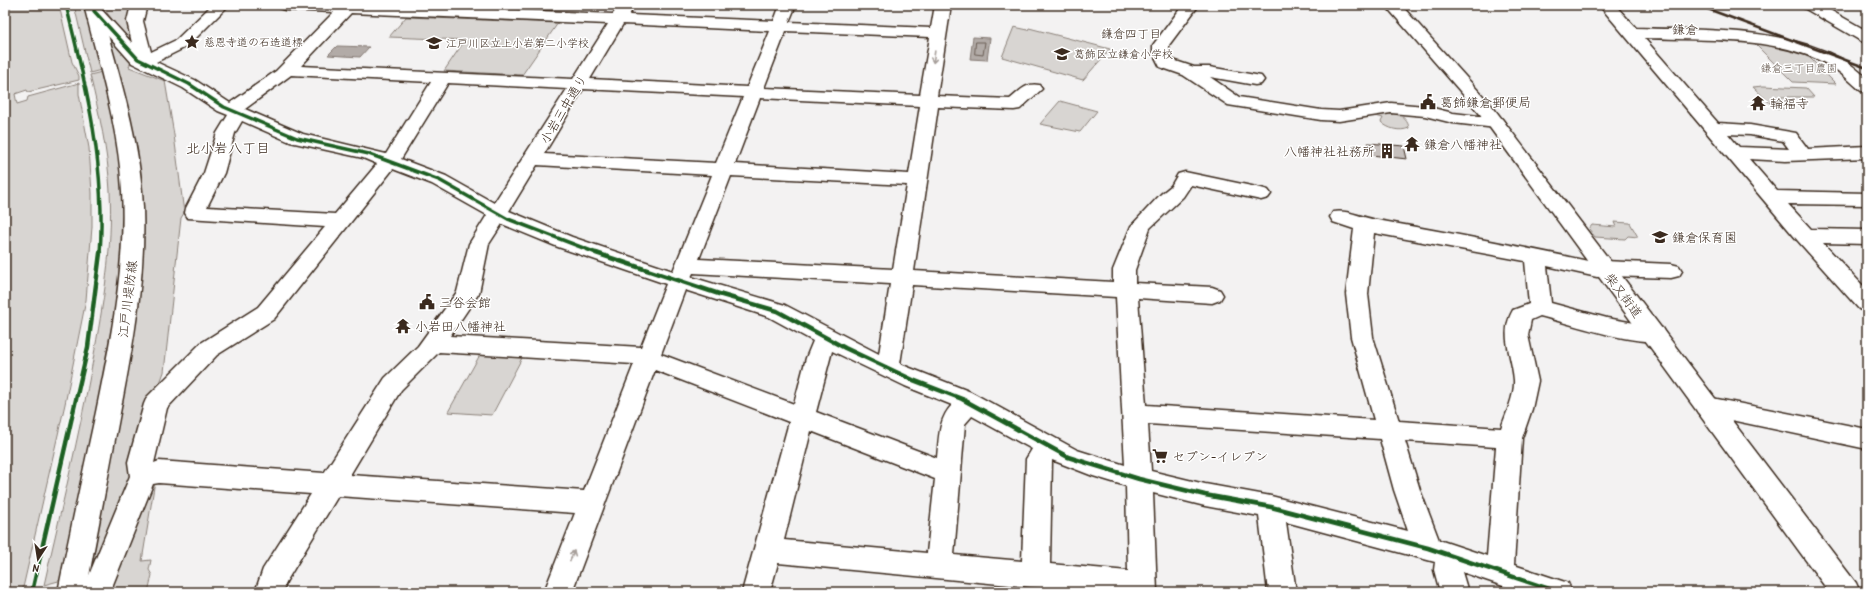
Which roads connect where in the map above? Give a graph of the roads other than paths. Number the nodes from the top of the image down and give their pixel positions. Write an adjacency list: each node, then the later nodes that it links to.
1 (139, 5): 19 (street)
2 (221, 5): 19 (street)
3 (294, 5): 11 (street)
4 (788, 5): 15 (street)
5 (943, 5): 16 (street)
6 (1191, 5): 21 (street)
7 (1393, 5): 30 (street, 柴又街道)
8 (1607, 5): 17 (street)
9 (1810, 5): 13 (street)
10 (93, 8): 19 (street); 82 (street, 江戸川堤防線)
11 (348, 8): 12 (street); 20 (street)
12 (622, 12): 15 (street); 24 (street, 小岩三中通り)
13 (1842, 24): 14 (street); 18 (street)
14 (1867, 26)
15 (780, 27): 16 (street); 27 (street)
16 (938, 33): 28 (street, one-way to 28)
17 (1632, 34): 25 (street); 31 (street)
18 (1867, 38)
19 (142, 60): 29 (street)
20 (288, 70): 22 (street); 29 (street)
21 (1191, 72): 23 (street); 30 (street)
22 (444, 77): 24 (street); 36 (street)
23 (1255, 80)
24 (578, 84): 27 (street); 35 (street, 小岩三中通り)
25 (1867, 87)
26 (1033, 89): 28 (street)
27 (754, 92): 28 (street); 37 (street)
28 (929, 100): 38 (street)
29 (236, 112): 36 (street); 44 (street)
30 (1496, 123): 49 (street, 柴又街道)
31 (1713, 128): 32 (street); 34 (street)
32 (1733, 152): 34 (street); 40 (street)
33 (1867, 152): 34 (street)
34 (1802, 154)
35 (533, 159): 37 (street); 42 (street, 小岩三中通り)
36 (389, 161): 42 (street); 44 (street)
37 (724, 169): 38 (street); 51 (street)
38 (918, 180): 52 (street)
39 (1261, 194): 53 (street)
40 (1772, 197): 41 (street); 46 (street)
41 (1867, 199)
42 (498, 213): 51 (street); 59 (street, 小岩三中通り)
43 (1340, 217): 45 (street)
44 (340, 221): 71 (street)
45 (1365, 225): 48 (street); 66 (street)
46 (1805, 236): 47 (street); 55 (street)
47 (1867, 237)
48 (1535, 256): 49 (street); 56 (street)
49 (1605, 269): 50 (street); 57 (street, 柴又街道)
50 (1671, 271)
51 (683, 273): 52 (street); 58 (street); 60 (street)
52 (902, 276): 53 (street); 61 (street)
53 (1125, 290): 54 (street); 64 (street)
54 (1212, 295)
55 (1866, 302)
56 (1540, 308): 57 (street); 67 (street)
57 (1654, 334): 62 (street, 柴又街道)
58 (829, 339): 61 (street); 65 (street)
59 (432, 343): 60 (street); 73 (street, 小岩三中通り)
60 (648, 358): 65 (street); 74 (street)
61 (888, 368): 63 (street)
62 (1707, 406): 68 (street); 90 (street, 柴又街道)
63 (975, 407): 69 (street); 70 (street)
64 (1134, 414): 66 (street); 72 (street)
65 (802, 416): 70 (street); 76 (street)
66 (1390, 431): 67 (street); 77 (street)
67 (1509, 438): 79 (street)
68 (1867, 439)
69 (1046, 446): 72 (street); 80 (street)
70 (948, 473): 78 (street)
71 (143, 476): 73 (street); 83 (street)
72 (1138, 479): 75 (street); 81 (street)
73 (331, 484): 74 (street); 84 (street, 小岩三中通り)
74 (593, 503): 85 (street, one-way to 74)
75 (1271, 507): 77 (street); 87 (street)
76 (767, 550): 78 (street); 86 (street)
77 (1438, 551): 79 (street); 88 (street)
78 (939, 566): 80 (street)
79 (1500, 571): 89 (street)
80 (1036, 575): 81 (street)
81 (1143, 588)
82 (72, 592)
83 (96, 592)
84 (269, 592)
85 (558, 592)
86 (756, 592)
87 (1282, 592)
88 (1454, 592)
89 (1558, 592)
90 (1846, 592)

